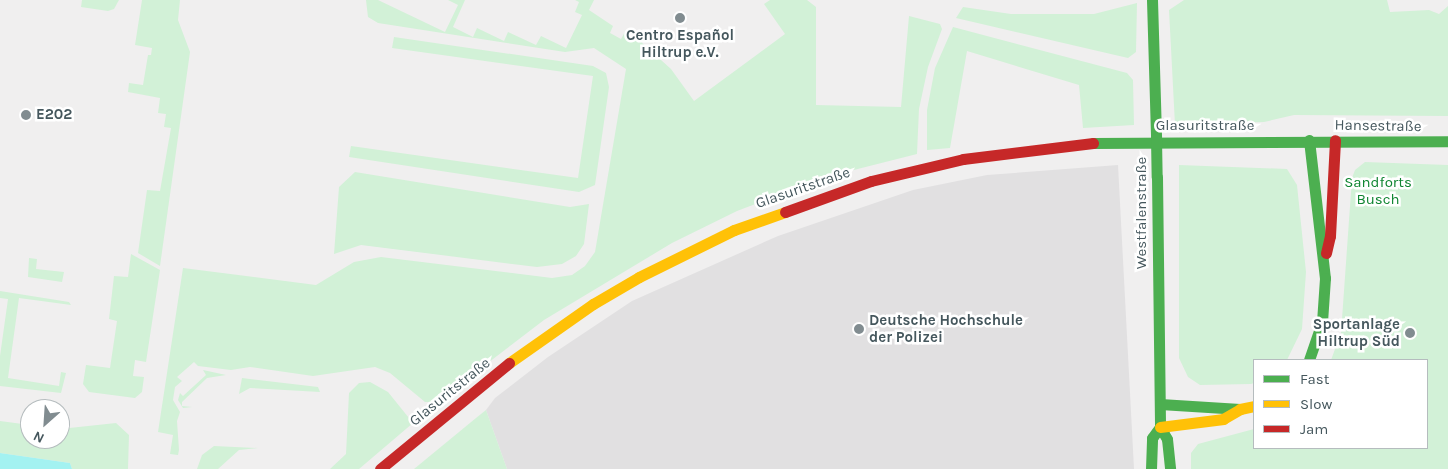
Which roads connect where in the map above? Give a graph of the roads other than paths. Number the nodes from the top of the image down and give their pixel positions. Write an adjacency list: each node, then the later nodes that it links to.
1 (1152, 0): 7 (main road, Westfalenstraße, bridge)
2 (1308, 140): 3 (main road, Hansestraße); 5 (main road); 11 (main road, Glasuritstraße)
3 (1335, 140): 4 (main road, Hansestraße); 5 (main road)
4 (1448, 141)
5 (1324, 257): 6 (main road)
6 (1309, 359)
7 (1160, 404): 9 (main road); 10 (main road, Westfalenstraße)
8 (1253, 406): 9 (main road)
9 (1240, 409): 10 (main road)
10 (1160, 427): 12 (main road, Westfalenstraße); 13 (main road, Westfalenstraße)
11 (380, 469)
12 (1151, 469)
13 (1170, 469)

